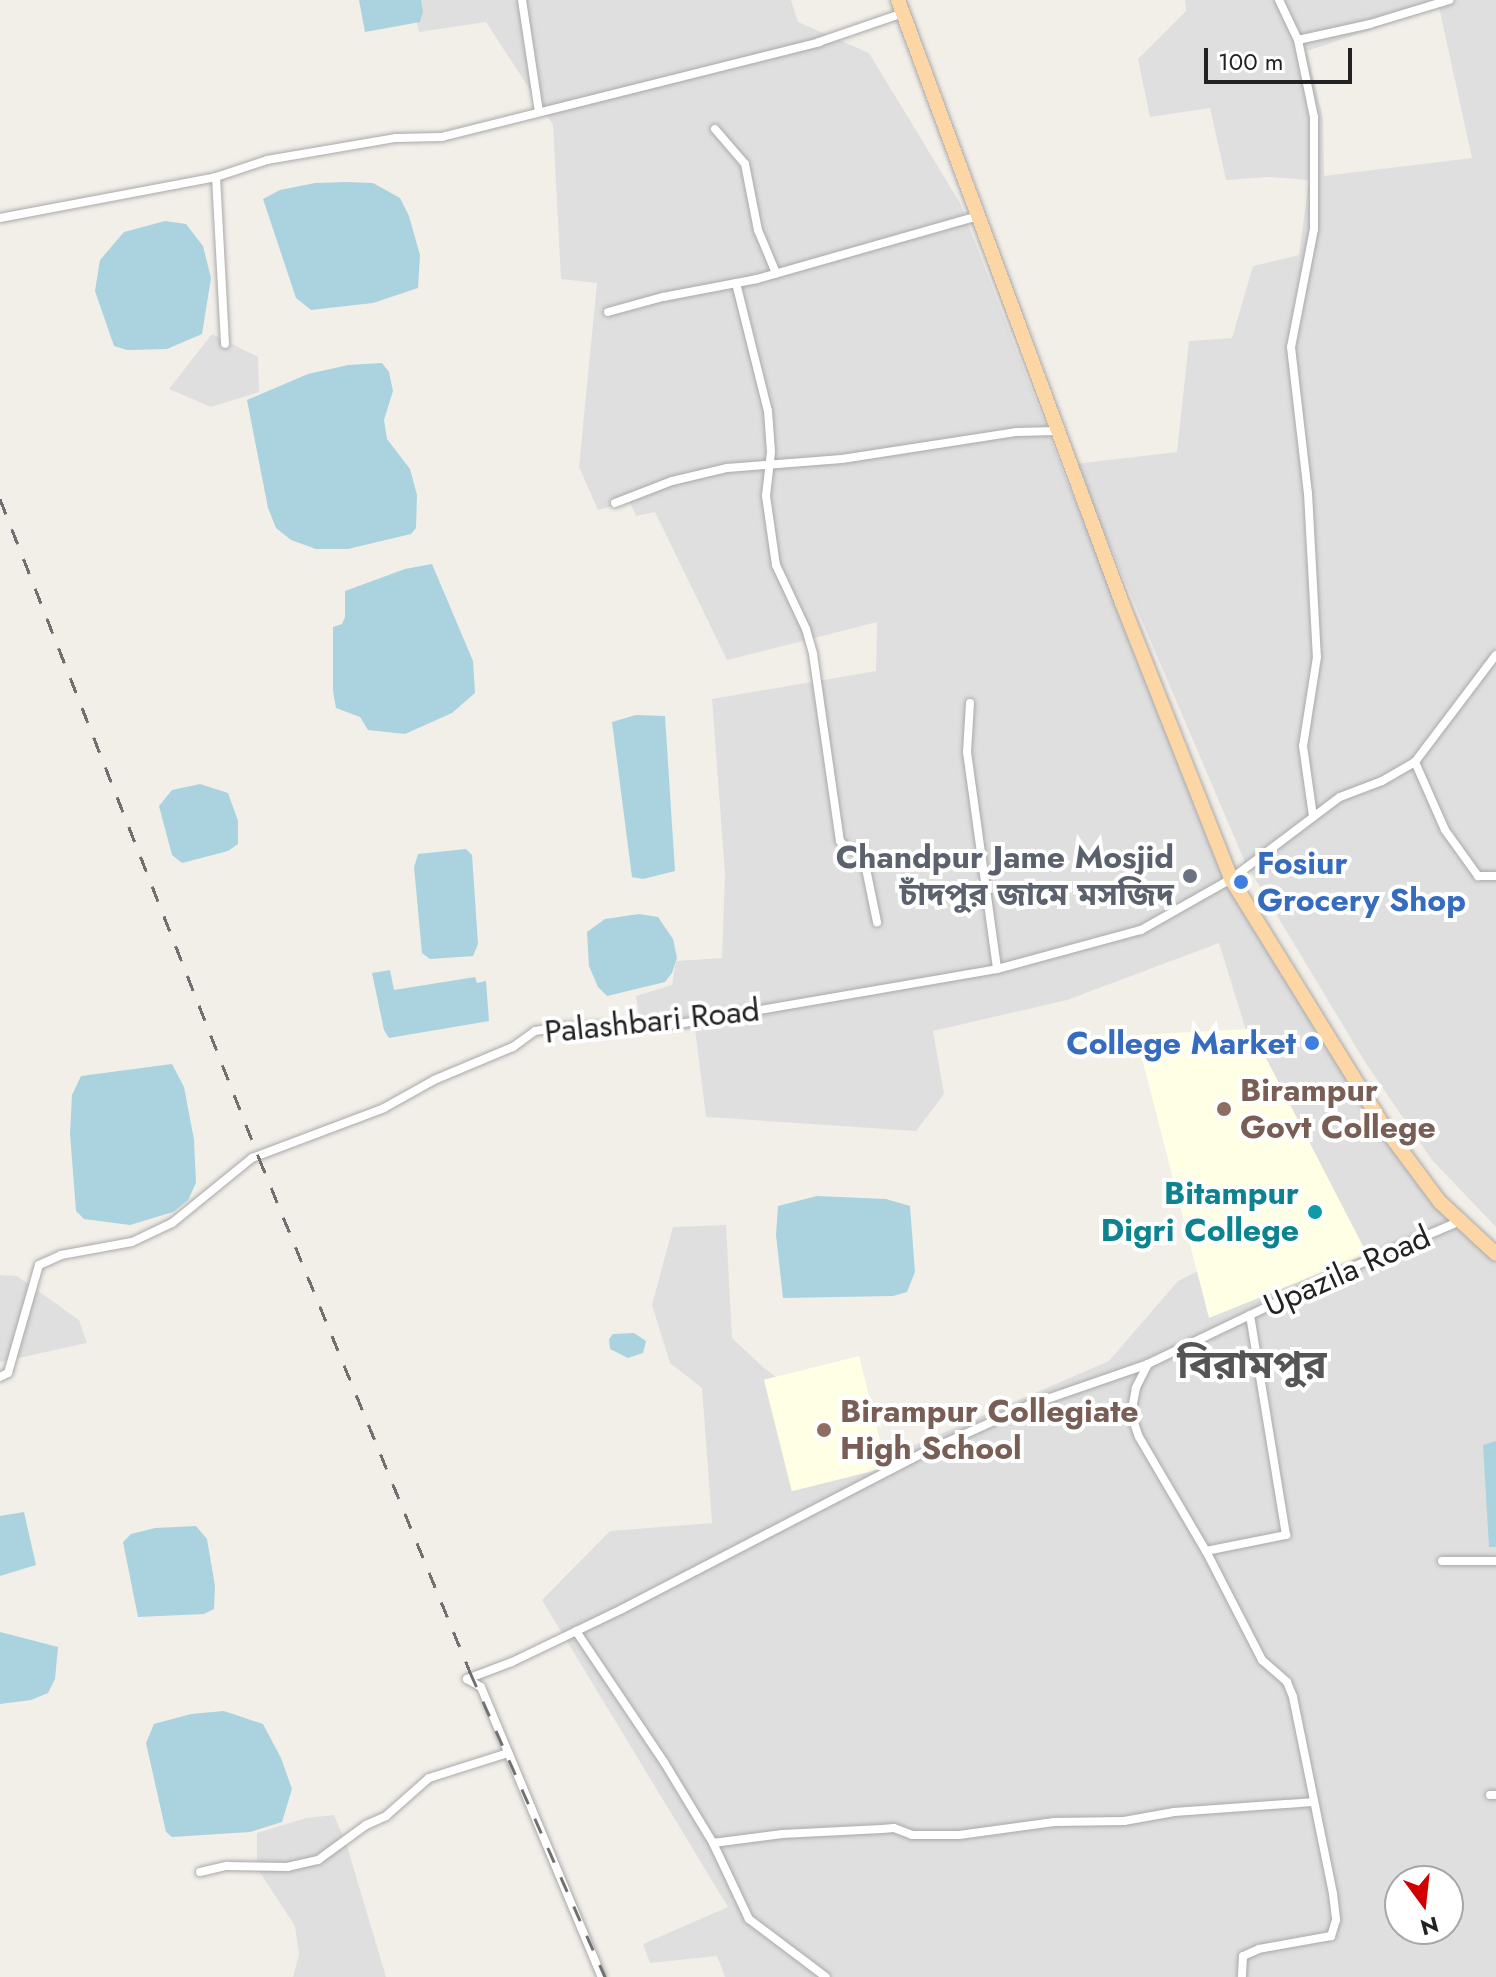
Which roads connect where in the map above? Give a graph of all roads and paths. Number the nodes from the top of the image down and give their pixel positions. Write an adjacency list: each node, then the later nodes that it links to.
1 (522, 0): 6 (street)
2 (1279, 0): 5 (street)
3 (1449, 0): 5 (street)
4 (901, 6): 6 (street); 9 (main road)
5 (1298, 40): 21 (street)
6 (539, 112): 8 (street)
7 (715, 129): 11 (street)
8 (216, 177): 10 (street); 14 (street)
9 (978, 216): 11 (street); 15 (main road)
10 (0, 218)
11 (776, 273): 12 (street)
12 (736, 283): 13 (street); 16 (street)
13 (608, 312)
14 (225, 344)
15 (1057, 431): 16 (street); 23 (main road)
16 (767, 466): 17 (street); 24 (street)
17 (615, 503)
18 (1496, 655): 20 (street)
19 (970, 703): 25 (street)
20 (1415, 762): 21 (street, Palashbari Road); 22 (street)
21 (1313, 816): 23 (street, Palashbari Road)
22 (1496, 876)
23 (1231, 879): 25 (street, Palashbari Road); 26 (main road)
24 (877, 922)
25 (997, 969): 30 (street, Palashbari Road)
26 (1460, 1221): 27 (main road); 28 (street, Upazila Road)
27 (1496, 1254)
28 (1250, 1315): 29 (street, Upazila Road); 31 (street)
29 (1148, 1364): 31 (street); 34 (street, Upazila Road)
30 (0, 1377)
31 (1206, 1551): 36 (street)
32 (1442, 1561): 33 (street)
33 (1496, 1561)
34 (576, 1631): 35 (street, Upazila Road); 37 (street)
35 (508, 1753): 38 (street); 39 (street)
36 (1312, 1802): 37 (street); 41 (street)
37 (713, 1843): 40 (street)
38 (200, 1872)
39 (602, 1977)
40 (826, 1977)
41 (1242, 1977)

